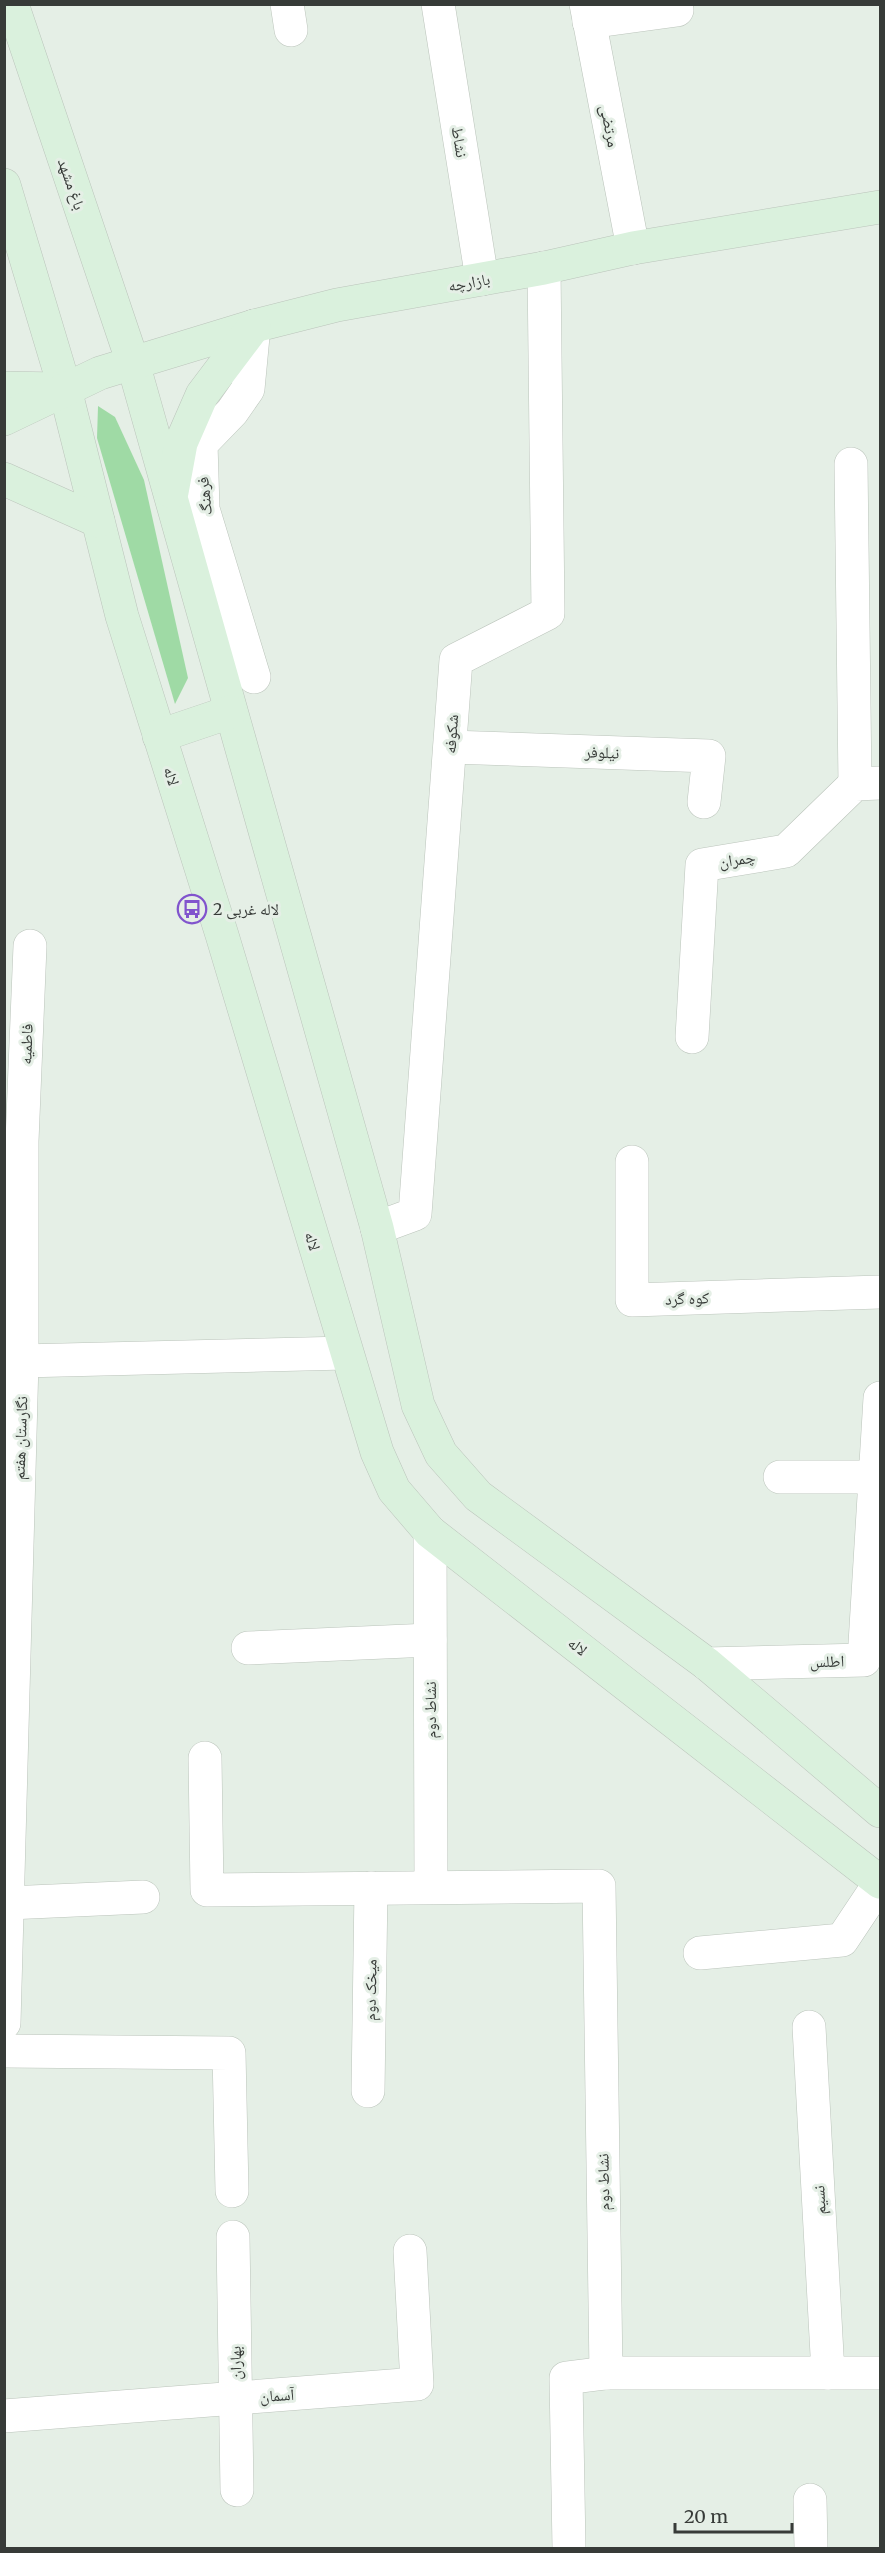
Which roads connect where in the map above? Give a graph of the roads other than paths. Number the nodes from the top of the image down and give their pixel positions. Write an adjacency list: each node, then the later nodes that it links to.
1 (12, 4): 11 (main road, باغ مشهد)
2 (438, 4): 9 (street, نشاط)
3 (677, 10): 4 (street)
4 (588, 13): 7 (street, مرتضی)
5 (4, 185): 13 (main road)
6 (880, 207): 7 (main road, بازارچه)
7 (633, 248): 8 (main road, بازارچه)
8 (544, 268): 9 (main road, بازارچه); 22 (street, شکوفه)
9 (482, 279): 10 (main road, بازارچه)
10 (254, 326): 11 (main road, بازارچه); 17 (main road); 19 (street, فرهنگ)
11 (133, 363): 13 (main road, بازارچه); 17 (main road)
12 (4, 388): 13 (main road, بازارچه)
13 (65, 389): 14 (main road, بازارچه); 18 (main road, لاله)
14 (4, 418)
15 (851, 464): 23 (street)
16 (4, 479): 18 (main road)
17 (170, 500): 20 (main road)
18 (98, 521): 21 (main road, لاله)
19 (254, 678)
20 (230, 712): 21 (main road); 29 (main road)
21 (159, 736): 31 (main road, لاله)
22 (450, 747): 24 (street, نیلوفر); 29 (street, شکوفه)
23 (868, 783): 26 (street, چمران)
24 (704, 802)
25 (30, 946): 27 (street, فاطمیه)
26 (692, 1037)
27 (13, 1141): 32 (street, نگارستان هفتم)
28 (632, 1162): 30 (street, کوه گرد)
29 (377, 1228): 39 (main road)
30 (880, 1292)
31 (346, 1353): 32 (street); 36 (main road, لاله)
32 (22, 1361): 46 (street, نگارستان هفتم)
33 (880, 1398): 35 (street, اطلس)
34 (780, 1477): 35 (street)
35 (875, 1477): 39 (street, اطلس)
36 (430, 1532): 37 (street, نشاط دوم); 42 (main road, لاله)
37 (430, 1640): 38 (street); 43 (street, نشاط دوم)
38 (248, 1648)
39 (707, 1664): 41 (main road)
40 (205, 1758): 44 (street, نشاط دوم)
41 (880, 1811)
42 (880, 1882): 47 (street)
43 (431, 1887): 44 (street, نشاط دوم); 55 (street, نشاط دوم)
44 (371, 1888): 51 (street, میخک دوم)
45 (143, 1897): 46 (street)
46 (8, 1903): 48 (street, نگارستان هفتم)
47 (700, 1953)
48 (4, 2023)
49 (809, 2027): 56 (street, نسیم)
50 (4, 2051): 52 (street)
51 (368, 2091)
52 (232, 2191)
53 (233, 2237): 58 (street, بهاران)
54 (410, 2251): 58 (street, آسمان)
55 (606, 2373): 56 (street); 62 (street)
56 (828, 2373): 57 (street)
57 (880, 2373)
58 (236, 2398): 59 (street, آسمان); 60 (street, بهاران)
59 (4, 2416)
60 (237, 2490)
61 (810, 2500): 63 (street)
62 (569, 2548)
63 (811, 2548)

